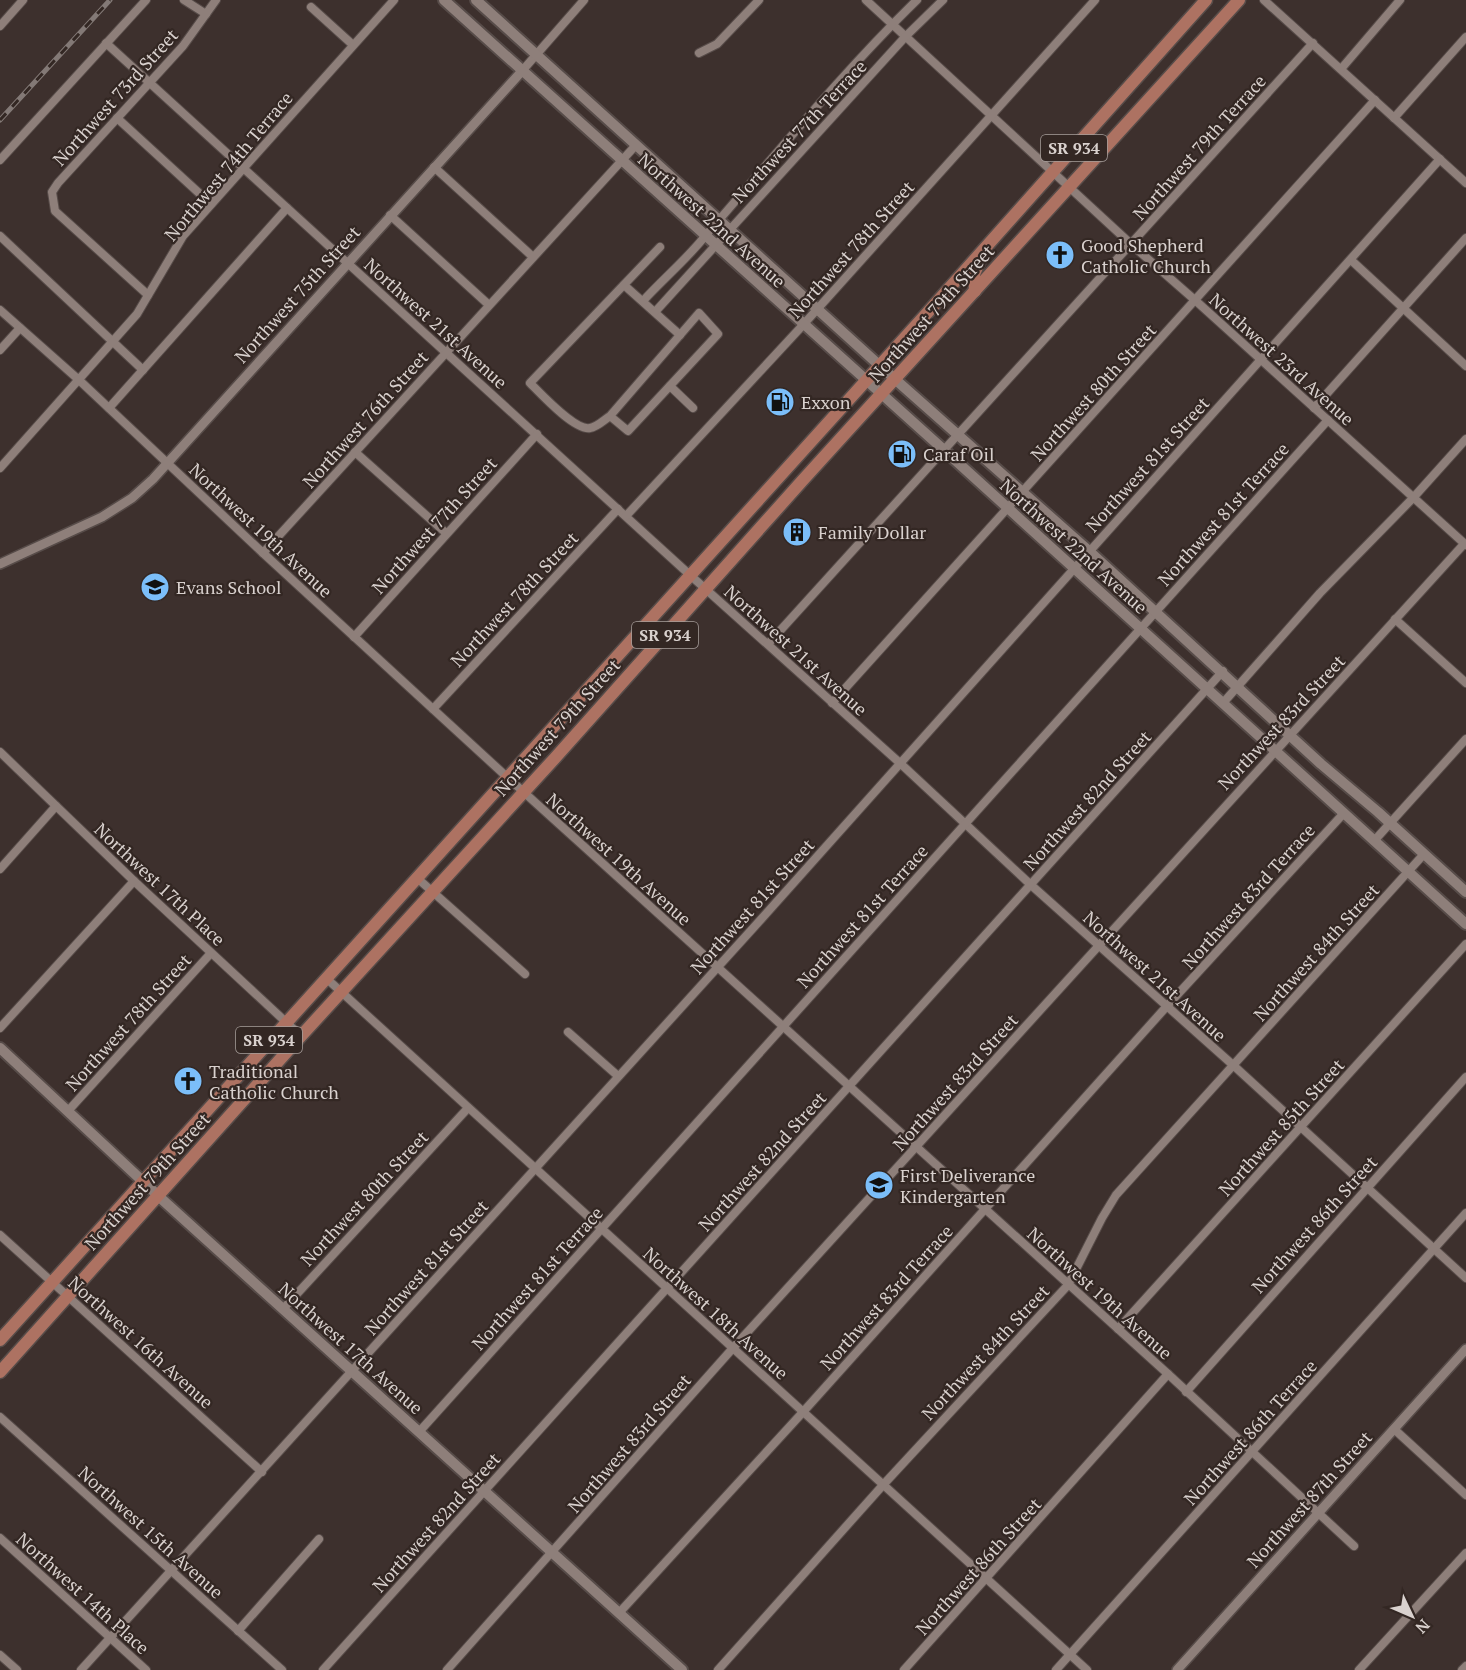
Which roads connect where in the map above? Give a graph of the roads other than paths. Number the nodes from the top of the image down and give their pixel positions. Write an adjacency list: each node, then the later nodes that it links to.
1 (22, 0): 21 (street)
2 (146, 0): 24 (street)
3 (184, 0): 19 (street)
4 (216, 0): 19 (street, Northwest 73rd Street)
5 (394, 0): 26 (street, Northwest 74th Terrace)
6 (444, 0): 30 (main road, Northwest 22nd Avenue)
7 (476, 0): 28 (main road, Northwest 22nd Avenue)
8 (584, 0): 28 (street, Northwest 75th Street)
9 (759, 0): 27 (street)
10 (866, 0): 20 (street, Northwest 23rd Avenue)
11 (918, 0): 20 (street, Northwest 77th Terrace)
12 (1095, 0): 35 (street, Northwest 78th Street)
13 (1206, 0): 31 (main road, Northwest 79th Street / SR 934)
14 (1239, 0): 33 (main road, Northwest 79th Street / SR 934)
15 (1264, 0): 25 (street)
16 (1400, 0): 29 (street)
17 (940, 1): 22 (street, Northwest 77th Terrace)
18 (311, 7): 26 (street)
19 (206, 14): 32 (street, Northwest 73rd Street)
20 (893, 24): 22 (street, Northwest 23rd Avenue); 50 (street, Northwest 77th Terrace)
21 (0, 26)
22 (906, 36): 35 (street, Northwest 23rd Avenue); 51 (street, Northwest 77th Terrace)
23 (1466, 37): 37 (street)
24 (106, 43): 32 (street, Northwest 21st Avenue); 40 (street)
25 (1313, 43): 29 (street); 56 (street, Northwest 79th Terrace)
26 (353, 45): 43 (street, Northwest 74th Terrace)
27 (699, 53)
28 (536, 55): 30 (street, Northwest 75th Street); 38 (main road, Northwest 22nd Avenue)
29 (1341, 69): 34 (street)
30 (522, 71): 41 (main road, Northwest 22nd Avenue); 42 (street, Northwest 75th Street)
31 (1142, 73): 33 (main road); 44 (main road, Northwest 79th Street / SR 934)
32 (149, 82): 36 (street, Northwest 73rd Street); 43 (street, Northwest 21st Avenue)
33 (1159, 88): 46 (main road, Northwest 79th Street / SR 934)
34 (1375, 100): 37 (street); 65 (street, Northwest 80th Street)
35 (991, 116): 44 (street, Northwest 23rd Avenue); 68 (street, Northwest 78th Street)
36 (117, 118): 47 (street); 64 (street, Northwest 73rd Street)
37 (1394, 118): 39 (street)
38 (636, 145): 41 (street, Northwest 76th Street); 50 (main road, Northwest 22nd Avenue)
39 (1440, 159): 45 (street); 60 (street, Northwest 81st Street)
40 (0, 160)
41 (623, 162): 54 (main road, Northwest 22nd Avenue); 59 (street, Northwest 76th Street)
42 (434, 167): 49 (street, Northwest 75th Street); 59 (street)
43 (242, 168): 47 (street, Northwest 74th Terrace); 48 (street, Northwest 21st Avenue)
44 (1053, 172): 46 (street, Northwest 23rd Avenue); 52 (main road, Northwest 79th Street / SR 934)
45 (1466, 183)
46 (1069, 187): 56 (street, Northwest 23rd Avenue); 63 (main road, Northwest 79th Street / SR 934)
47 (211, 204): 64 (street, Northwest 74th Terrace)
48 (287, 208): 61 (street, Northwest 21st Avenue); 81 (street)
49 (390, 215): 61 (street, Northwest 75th Street); 67 (street)
50 (719, 220): 51 (main road, Northwest 22nd Avenue); 54 (street, Northwest 77th Terrace)
51 (729, 229): 57 (street, Northwest 77th Terrace); 68 (main road, Northwest 22nd Avenue)
52 (999, 233): 63 (main road); 79 (main road, Northwest 79th Street / SR 934)
53 (0, 236): 75 (street)
54 (705, 237): 57 (main road, Northwest 22nd Avenue); 66 (street, Northwest 77th Terrace)
55 (1466, 238): 69 (street)
56 (1132, 244): 65 (street, Northwest 23rd Avenue); 93 (street, Northwest 79th Terrace)
57 (716, 246): 71 (street, Northwest 77th Terrace); 72 (main road, Northwest 22nd Avenue)
58 (660, 247): 62 (street)
59 (533, 257): 67 (street, Northwest 76th Street)
60 (1351, 260): 69 (street); 78 (street, Northwest 81st Street)
61 (348, 262): 77 (street, Northwest 21st Avenue); 97 (street, Northwest 75th Street)
62 (624, 285): 66 (street); 90 (street)
63 (975, 291): 82 (main road, Northwest 79th Street / SR 934)
64 (148, 295): 75 (street, Northwest 74th Terrace)
65 (1196, 301): 78 (street, Northwest 23rd Avenue); 101 (street, Northwest 80th Street)
66 (643, 302): 71 (street)
67 (489, 305): 77 (street, Northwest 76th Street)
68 (817, 308): 72 (street, Northwest 78th Street); 79 (main road, Northwest 22nd Avenue)
69 (1402, 308): 80 (street); 89 (street)
70 (0, 310): 73 (street, Northwest 19th Avenue)
71 (655, 312): 74 (street)
72 (803, 325): 84 (main road, Northwest 22nd Avenue); 105 (street, Northwest 78th Street)
73 (20, 328): 76 (street); 83 (street, Northwest 19th Avenue)
74 (680, 334): 85 (street); 90 (street)
75 (113, 342): 81 (street); 83 (street, Northwest 74th Terrace)
76 (0, 350)
77 (447, 352): 92 (street, Northwest 21st Avenue); 96 (street, Northwest 76th Street)
78 (1261, 359): 89 (street, Northwest 23rd Avenue); 108 (street, Northwest 81st Street)
79 (879, 365): 82 (main road, Northwest 22nd Avenue); 84 (main road, Northwest 79th Street / SR 934)
80 (1466, 366)
81 (143, 370): 87 (street)
82 (895, 379): 86 (main road, Northwest 79th Street / SR 934); 93 (main road, Northwest 22nd Avenue)
83 (79, 381): 87 (street, Northwest 19th Avenue); 98 (street, Northwest 74th Terrace)
84 (865, 381): 86 (main road, Northwest 22nd Avenue); 99 (main road, Northwest 79th Street / SR 934)
85 (670, 386): 88 (street); 90 (street)
86 (881, 395): 95 (main road, Northwest 22nd Avenue); 100 (main road, Northwest 79th Street / SR 934)
87 (109, 408): 97 (street, Northwest 19th Avenue)
88 (693, 408)
89 (1314, 408): 91 (street, Northwest 23rd Avenue)
90 (610, 416)
91 (1328, 420): 102 (street, Northwest 23rd Avenue); 114 (street, Northwest 81st Terrace)
92 (537, 434): 104 (street, Northwest 21st Avenue); 106 (street, Northwest 77th Street)
93 (958, 434): 95 (street, Northwest 79th Terrace); 101 (main road, Northwest 22nd Avenue)
94 (1466, 439): 102 (street)
95 (944, 450): 103 (main road, Northwest 22nd Avenue); 118 (street, Northwest 79th Terrace)
96 (355, 452): 106 (street); 109 (street, Northwest 76th Street)
97 (168, 465): 109 (street, Northwest 19th Avenue); 110 (street, Northwest 75th Street)
98 (0, 468)
99 (787, 469): 100 (main road); 112 (main road, Northwest 79th Street / SR 934)
100 (802, 481): 113 (main road, Northwest 79th Street / SR 934)
101 (1022, 492): 103 (street, Northwest 80th Street); 108 (main road, Northwest 22nd Avenue)
102 (1413, 498): 107 (street, Northwest 23rd Avenue); 122 (street)
103 (1008, 508): 111 (main road, Northwest 22nd Avenue); 126 (street, Northwest 80th Street)
104 (618, 509): 105 (street, Northwest 21st Avenue); 127 (street, Northwest 78th Street)
105 (626, 516): 112 (street, Northwest 21st Avenue)
106 (446, 533): 117 (street, Northwest 77th Street)
107 (1465, 544): 115 (street, Northwest 83rd Street)
108 (1089, 551): 111 (street, Northwest 81st Street); 114 (main road, Northwest 22nd Avenue)
109 (263, 554): 117 (street, Northwest 19th Avenue)
110 (0, 564)
111 (1074, 568): 116 (main road, Northwest 22nd Avenue); 132 (street, Northwest 81st Street)
112 (690, 575): 113 (street, Northwest 21st Avenue); 121 (main road, Northwest 79th Street / SR 934)
113 (705, 589): 118 (street, Northwest 21st Avenue); 124 (main road, Northwest 79th Street / SR 934)
114 (1156, 611): 116 (street, Northwest 81st Terrace); 119 (main road, Northwest 22nd Avenue)
115 (1395, 619): 120 (street); 128 (street, Northwest 83rd Street)
116 (1141, 629): 123 (main road, Northwest 22nd Avenue); 138 (street, Northwest 81st Terrace)
117 (354, 637): 127 (street, Northwest 19th Avenue)
118 (768, 644): 126 (street, Northwest 21st Avenue)
119 (1223, 671): 122 (main road, Northwest 22nd Avenue); 123 (street, Northwest 82nd Street)
120 (1466, 682)
121 (589, 686): 124 (main road); 133 (main road, Northwest 79th Street / SR 934)
122 (1238, 686): 125 (street); 128 (main road, Northwest 22nd Avenue)
123 (1207, 689): 125 (main road, Northwest 22nd Avenue); 145 (street, Northwest 82nd Street)
124 (605, 701): 134 (main road, Northwest 79th Street / SR 934)
125 (1222, 703): 130 (main road, Northwest 22nd Avenue)
126 (832, 704): 132 (street, Northwest 21st Avenue)
127 (433, 709): 133 (street, Northwest 19th Avenue)
128 (1291, 734): 130 (street, Northwest 83rd Street); 137 (main road, Northwest 22nd Avenue)
129 (1466, 739): 137 (street)
130 (1275, 751): 136 (main road, Northwest 22nd Avenue); 150 (street, Northwest 83rd Street)
131 (0, 752): 135 (street, Northwest 17th Place)
132 (901, 764): 138 (street, Northwest 21st Avenue); 152 (street, Northwest 81st Street)
133 (507, 777): 134 (street, Northwest 19th Avenue); 143 (main road, Northwest 79th Street / SR 934)
134 (523, 792): 146 (main road, Northwest 79th Street / SR 934); 152 (street, Northwest 19th Avenue)
135 (56, 806): 141 (street); 144 (street, Northwest 17th Place)
136 (1344, 813): 139 (main road, Northwest 22nd Avenue); 156 (street, Northwest 83rd Terrace)
137 (1390, 823): 139 (street); 140 (main road, Northwest 22nd Avenue)
138 (965, 824): 145 (street, Northwest 21st Avenue); 159 (street, Northwest 81st Terrace)
139 (1374, 841): 142 (main road, Northwest 22nd Avenue)
140 (1424, 854): 142 (street, Northwest 84th Street); 147 (main road, Northwest 22nd Avenue)
141 (0, 868)
142 (1408, 872): 148 (main road, Northwest 22nd Avenue); 163 (street, Northwest 84th Street)
143 (416, 877): 146 (street); 154 (main road, Northwest 79th Street / SR 934)
144 (134, 881): 151 (street, Northwest 17th Place); 158 (street)
145 (1031, 885): 150 (street, Northwest 21st Avenue); 166 (street, Northwest 82nd Street)
146 (432, 891): 153 (street); 155 (main road, Northwest 79th Street / SR 934)
147 (1466, 892)
148 (1466, 924)
149 (1466, 944): 169 (street, Northwest 85th Street)
150 (1099, 946): 156 (street, Northwest 21st Avenue); 170 (street, Northwest 83rd Street)
151 (211, 953): 157 (street, Northwest 17th Place); 168 (street, Northwest 78th Street)
152 (717, 968): 159 (street, Northwest 19th Avenue); 164 (street, Northwest 81st Street)
153 (525, 974)
154 (326, 978): 155 (street, Northwest 18th Avenue); 157 (main road, Northwest 79th Street / SR 934)
155 (341, 993): 161 (main road, Northwest 79th Street / SR 934); 167 (street, Northwest 18th Avenue)
156 (1167, 1006): 163 (street, Northwest 21st Avenue); 175 (street, Northwest 83rd Terrace)
157 (285, 1022): 161 (street, Northwest 17th Place); 172 (main road, Northwest 79th Street / SR 934)
158 (0, 1028)
159 (784, 1028): 166 (street, Northwest 19th Avenue); 177 (street, Northwest 81st Terrace)
160 (568, 1032): 164 (street)
161 (301, 1036): 174 (main road, Northwest 79th Street / SR 934)
162 (0, 1048): 168 (main road, Northwest 17th Avenue)
163 (1233, 1065): 169 (street, Northwest 21st Avenue); 182 (street, Northwest 84th Street)
164 (618, 1076): 171 (street, Northwest 81st Street)
165 (1466, 1077): 173 (street, Northwest 86th Street)
166 (850, 1086): 170 (street, Northwest 19th Avenue); 183 (street, Northwest 82nd Street)
167 (468, 1108): 171 (street, Northwest 18th Avenue); 185 (street, Northwest 80th Street)
168 (68, 1111): 172 (main road, Northwest 17th Avenue)
169 (1301, 1127): 173 (street, Northwest 21st Avenue); 186 (street, Northwest 85th Street)
170 (916, 1147): 175 (street, Northwest 19th Avenue); 188 (street, Northwest 83rd Street)
171 (534, 1168): 177 (street, Northwest 18th Avenue); 191 (street, Northwest 81st Street)
172 (142, 1181): 174 (main road, Northwest 17th Avenue); 181 (main road, Northwest 79th Street / SR 934)
173 (1366, 1187): 179 (street, Northwest 21st Avenue); 193 (street, Northwest 86th Street)
174 (158, 1196): 184 (main road, Northwest 79th Street / SR 934); 185 (main road, Northwest 17th Avenue)
175 (986, 1209): 182 (street, Northwest 19th Avenue); 194 (street, Northwest 83rd Terrace)
176 (1466, 1213): 179 (street, Northwest 86th Terrace)
177 (601, 1228): 183 (street, Northwest 18th Avenue); 197 (street, Northwest 81st Terrace)
178 (0, 1235): 181 (street, Northwest 16th Avenue)
179 (1434, 1248): 180 (street, Northwest 21st Avenue); 198 (street, Northwest 86th Terrace)
180 (1466, 1278)
181 (52, 1282): 184 (street, Northwest 16th Avenue); 187 (main road, Northwest 79th Street / SR 934)
182 (1068, 1285): 186 (street, Northwest 19th Avenue); 200 (street, Northwest 84th Street)
183 (666, 1288): 188 (street, Northwest 18th Avenue); 201 (street, Northwest 82nd Street)
184 (68, 1296): 190 (main road, Northwest 79th Street / SR 934); 199 (street, Northwest 16th Avenue)
185 (284, 1309): 191 (main road, Northwest 17th Avenue)
186 (1118, 1329): 192 (street, Northwest 19th Avenue)
187 (0, 1340)
188 (733, 1348): 194 (street, Northwest 18th Avenue); 208 (street, Northwest 83rd Street)
189 (1466, 1349): 196 (street, Northwest 87th Street)
190 (0, 1372)
191 (352, 1372): 197 (main road, Northwest 17th Avenue); 199 (street, Northwest 81st Street)
192 (1168, 1374): 193 (street, Northwest 19th Avenue); 210 (street, Northwest 86th Street)
193 (1186, 1392): 198 (street, Northwest 19th Avenue)
194 (803, 1412): 200 (street, Northwest 18th Avenue); 211 (street, Northwest 83rd Terrace)
195 (0, 1417): 209 (street, Northwest 15th Avenue)
196 (1394, 1429): 202 (street); 203 (street, Northwest 87th Street)
197 (419, 1432): 201 (main road, Northwest 17th Avenue)
198 (1253, 1451): 203 (street, Northwest 19th Avenue); 214 (street, Northwest 86th Terrace)
199 (262, 1472): 209 (street, Northwest 81st Street)
200 (882, 1485): 210 (street, Northwest 18th Avenue); 224 (street, Northwest 84th Street)
201 (485, 1491): 208 (main road, Northwest 17th Avenue); 221 (street, Northwest 82nd Street)
202 (1466, 1495)
203 (1319, 1512): 206 (street, Northwest 19th Avenue); 228 (street, Northwest 87th Street)
204 (0, 1538): 213 (street, Northwest 14th Place)
205 (319, 1539): 212 (street)
206 (1354, 1546)
207 (1466, 1552): 229 (street)
208 (552, 1553): 211 (main road, Northwest 17th Avenue); 222 (street, Northwest 83rd Street)
209 (172, 1571): 212 (street, Northwest 15th Avenue); 213 (street, Northwest 81st Street)
210 (987, 1579): 214 (street, Northwest 18th Avenue); 225 (street, Northwest 86th Street)
211 (619, 1613): 223 (main road, Northwest 17th Avenue)
212 (238, 1631): 220 (street, Northwest 15th Avenue)
213 (111, 1638): 218 (street, Northwest 81st Street); 219 (street, Northwest 14th Place)
214 (1070, 1654): 226 (street, Northwest 86th Terrace); 227 (street, Northwest 18th Avenue)
215 (0, 1655): 217 (street)
216 (1466, 1666): 230 (street)
217 (17, 1670)
218 (81, 1670)
219 (146, 1670)
220 (282, 1670)
221 (322, 1670)
222 (447, 1670)
223 (682, 1670)
224 (718, 1670)
225 (904, 1670)
226 (1056, 1670)
227 (1087, 1670)
228 (1177, 1670)
229 (1359, 1670)
230 (1462, 1670)

